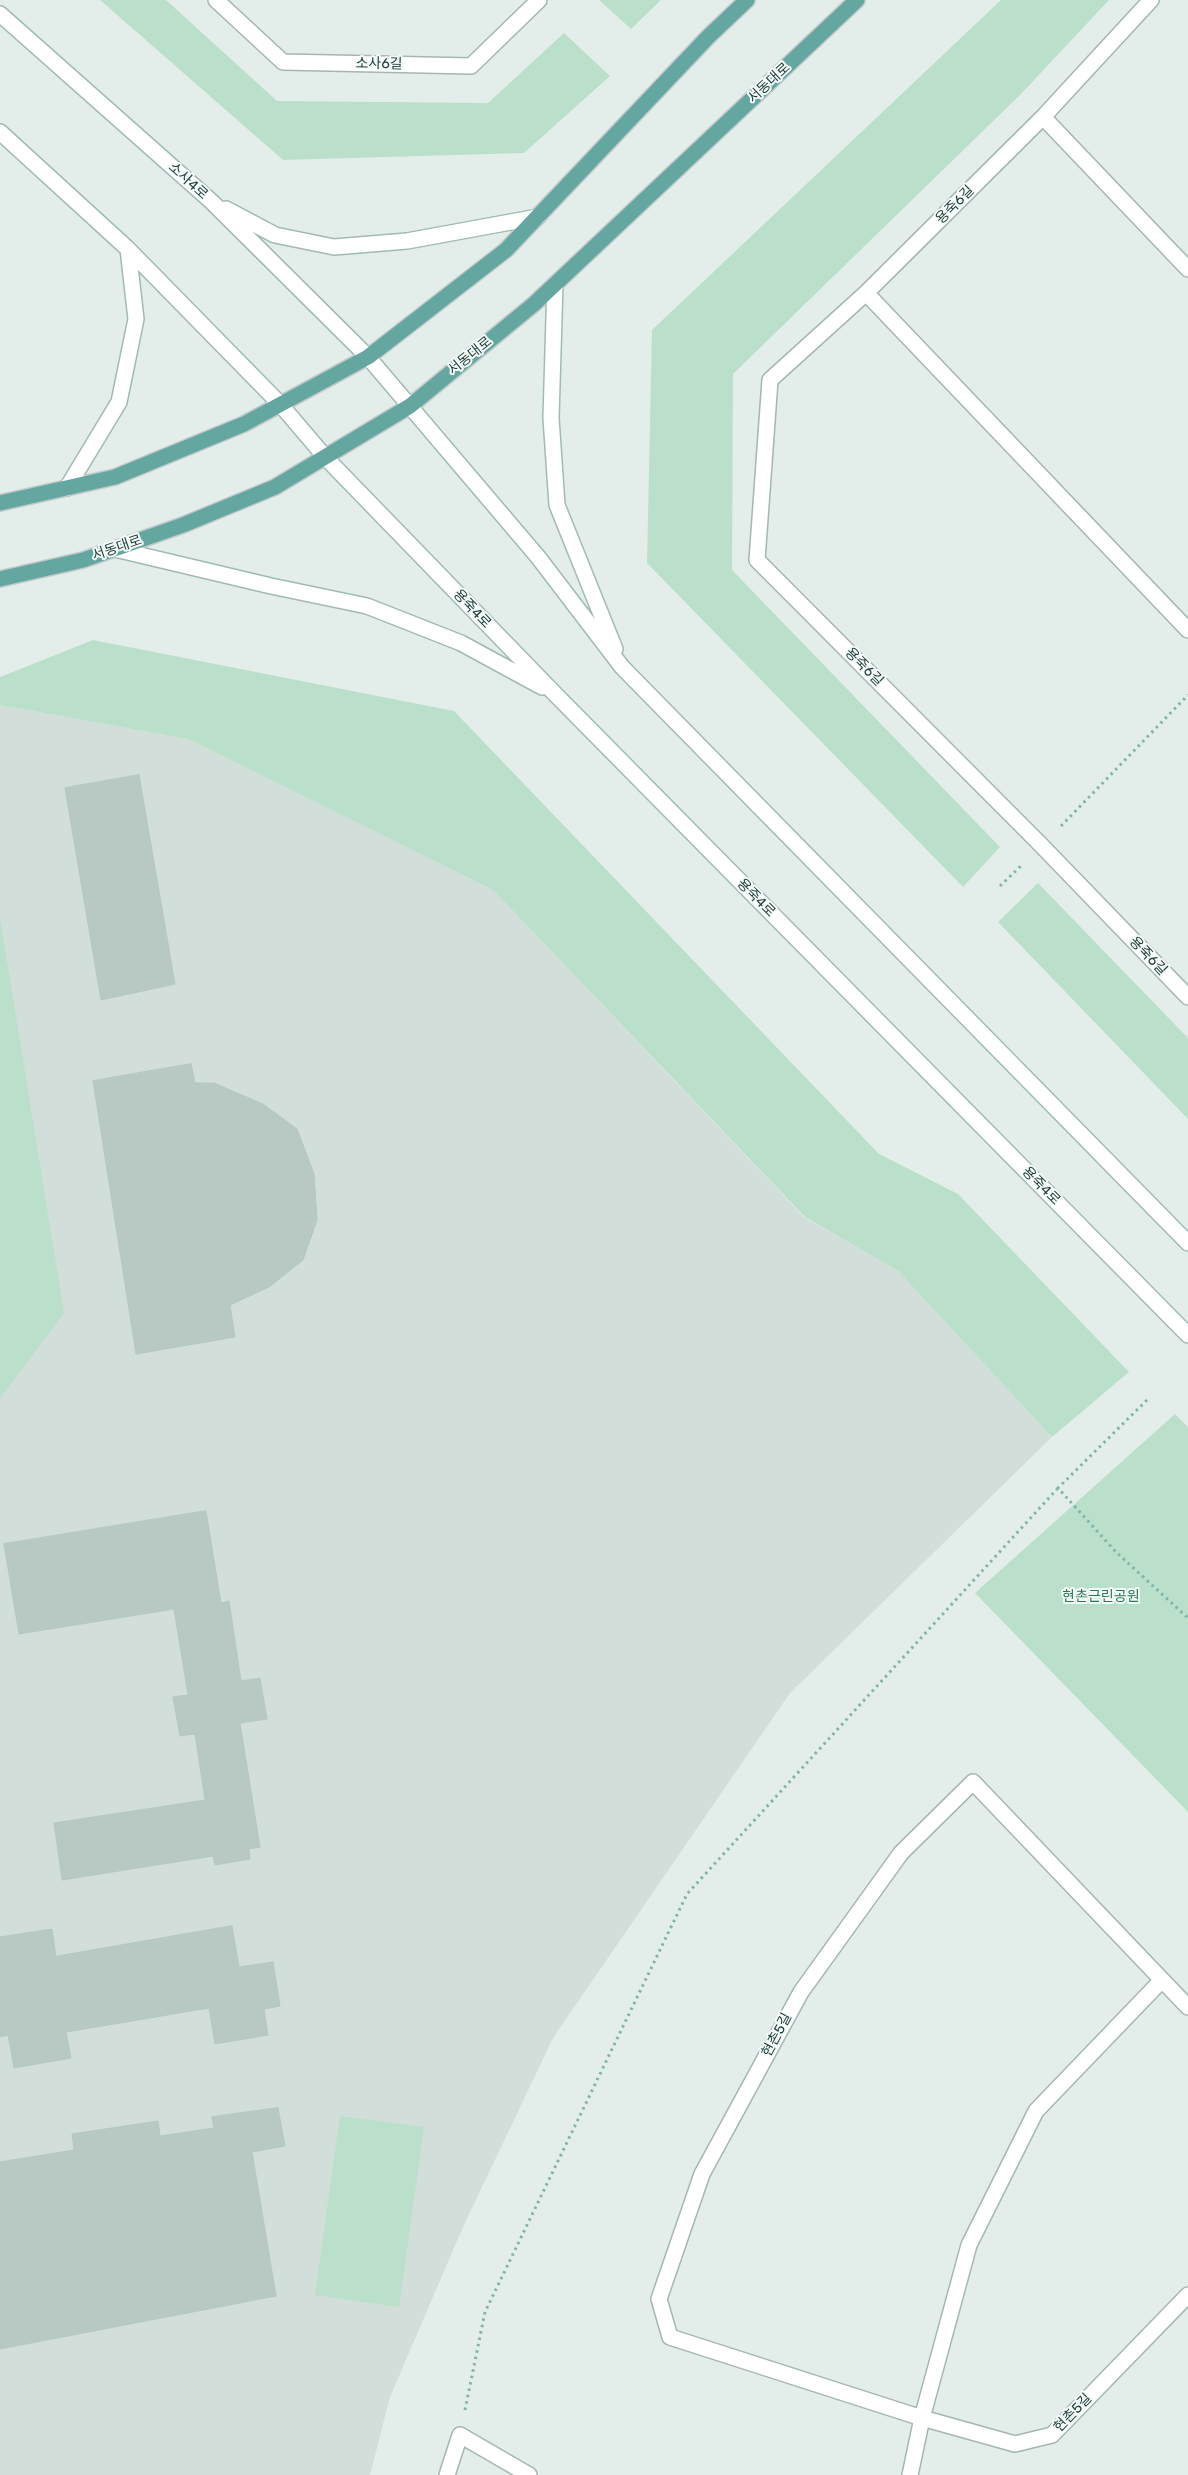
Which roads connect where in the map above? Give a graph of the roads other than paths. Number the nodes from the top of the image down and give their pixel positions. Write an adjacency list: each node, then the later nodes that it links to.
1 (216, 0): 2 (main road, 소사6길)
2 (539, 0)
3 (747, 0): 10 (main road)
4 (857, 0): 13 (main road, 서동대로)
5 (1151, 0): 7 (main road, 용죽6길)
6 (0, 14): 9 (main road, 소사4로)
7 (1043, 117): 12 (main road); 14 (main road, 용죽6길)
8 (0, 132): 11 (main road)
9 (212, 202): 10 (main road); 15 (main road, 소사4로)
10 (538, 217): 15 (main road)
11 (128, 249): 16 (main road); 19 (main road)
12 (1188, 269)
13 (555, 284): 17 (main road, 서동대로); 24 (main road)
14 (866, 293): 23 (main road); 26 (main road, 용죽6길)
15 (368, 357): 16 (main road); 17 (main road)
16 (280, 404): 18 (main road); 19 (main road)
17 (410, 406): 18 (main road, 서동대로); 24 (main road)
18 (326, 458): 21 (main road, 서동대로); 25 (main road, 용죽4로)
19 (67, 488): 20 (main road)
20 (0, 503)
21 (115, 549): 22 (main road, 서동대로); 25 (main road)
22 (0, 578)
23 (1188, 630)
24 (622, 667): 27 (main road)
25 (555, 694): 28 (main road, 용죽4로)
26 (1188, 997)
27 (1188, 1242)
28 (1188, 1336)
29 (1161, 1981): 30 (main road, 현촌5길); 32 (main road); 32 (main road, 현촌5길)
30 (1188, 2007)
31 (1188, 2295): 32 (main road, 현촌5길)
32 (922, 2418): 35 (main road)
33 (447, 2475): 34 (main road)
34 (529, 2475)
35 (910, 2475)

